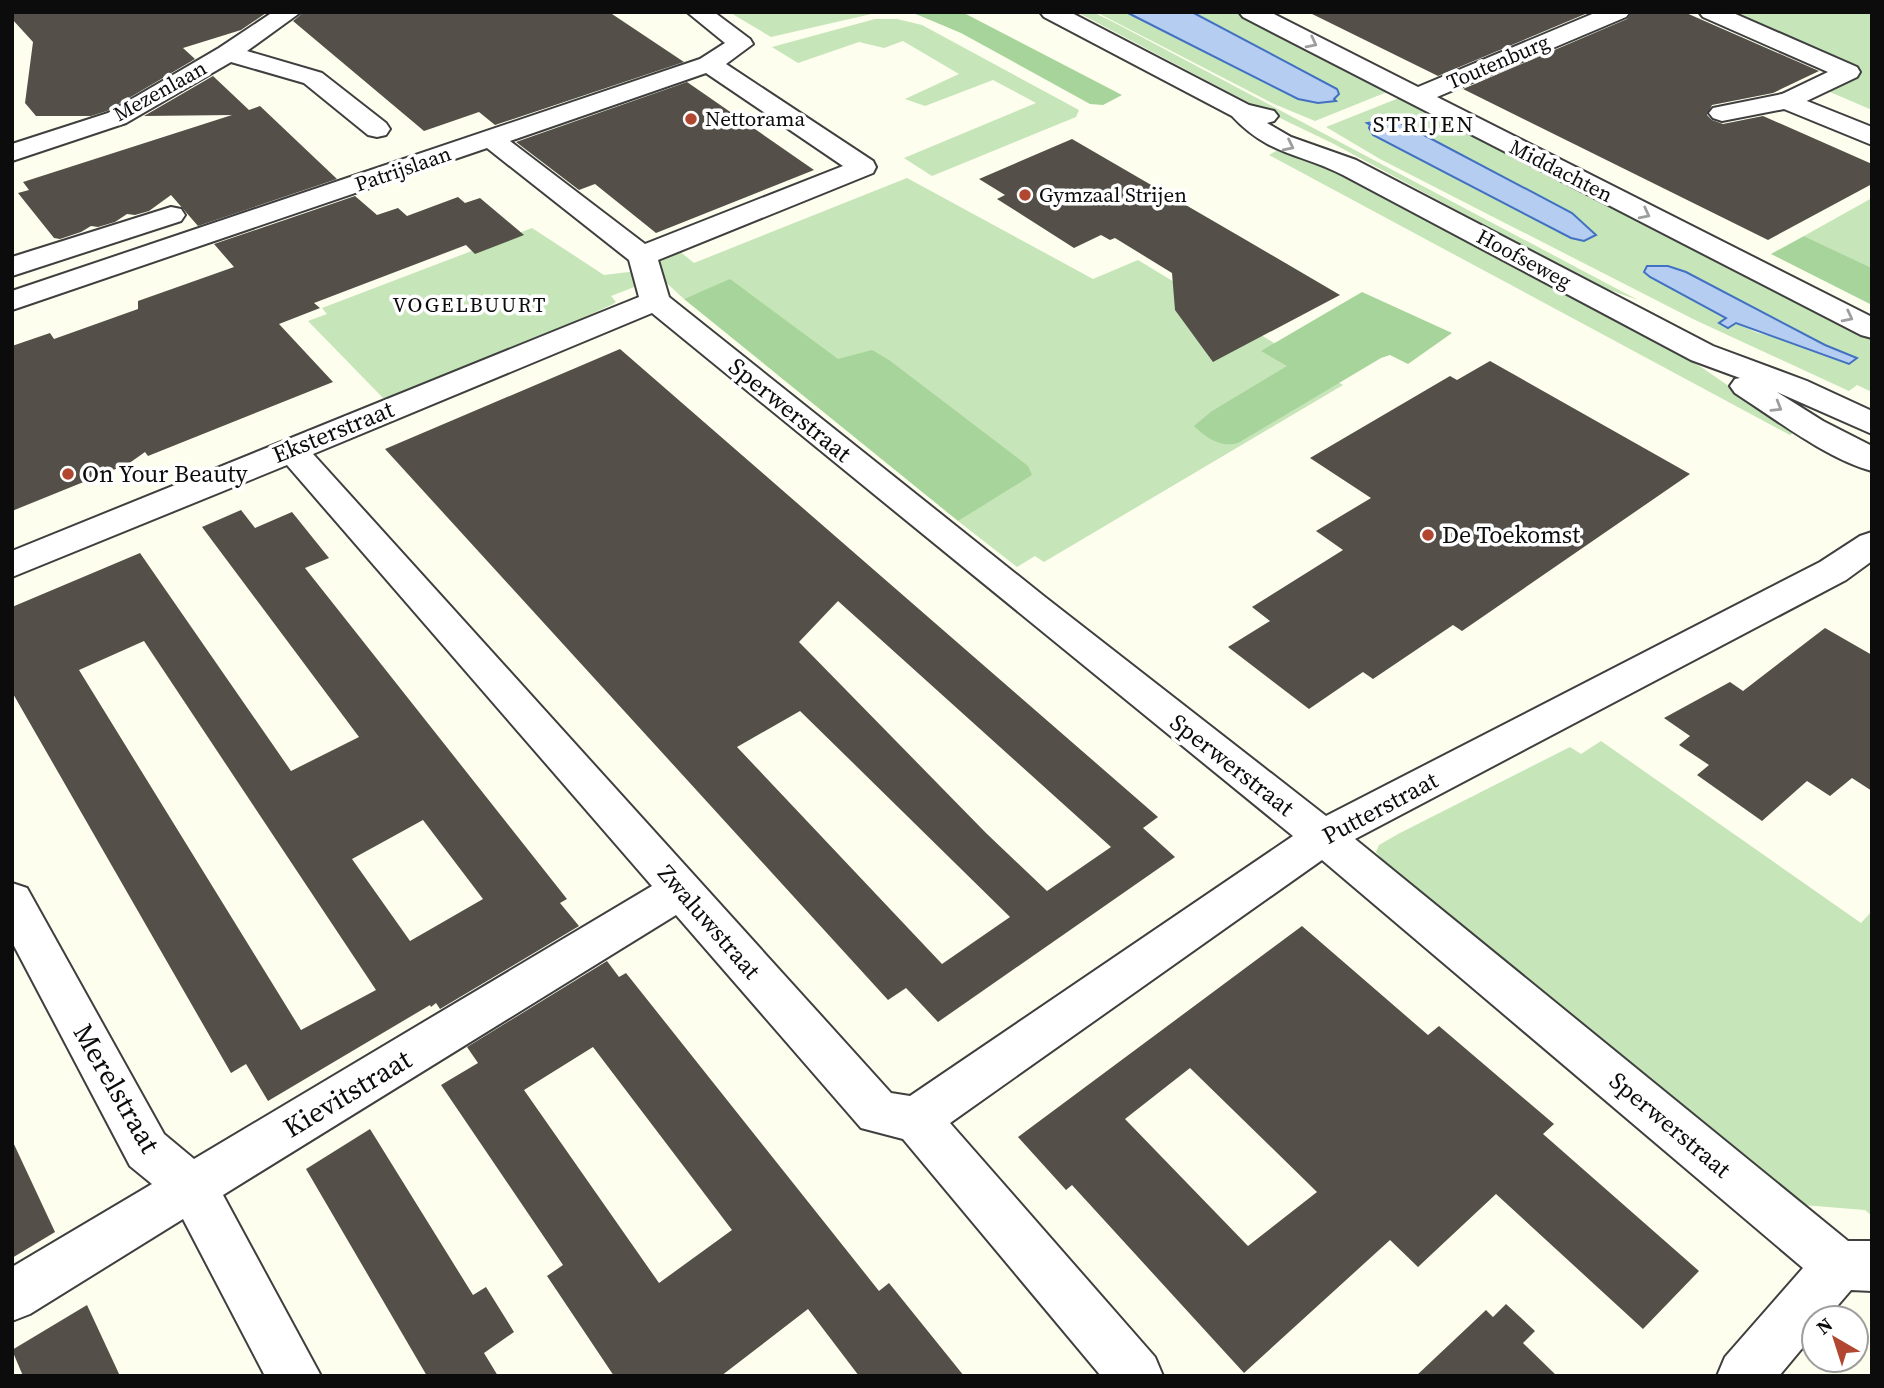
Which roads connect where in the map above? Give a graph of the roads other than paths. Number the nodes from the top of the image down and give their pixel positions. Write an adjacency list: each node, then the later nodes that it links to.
1 (289, 12): 7 (street, Mezenlaan)
2 (699, 12): 8 (street, Patrijslaan)
3 (1052, 12): 22 (street, Hoofseweg)
4 (1251, 12): 9 (street, Middachten, one-way to 9)
5 (1618, 12): 9 (street, Toutenburg)
6 (1711, 12): 10 (street)
7 (228, 53): 12 (street, Mezenlaan); 15 (street, Mezenlaan)
8 (709, 64): 14 (street, Patrijslaan); 17 (street)
9 (1416, 97): 21 (street, Middachten, one-way to 21)
10 (1787, 101): 11 (street); 13 (street)
11 (1722, 113)
12 (377, 129)
13 (1872, 137)
14 (491, 139): 17 (street); 20 (street, Patrijslaan)
15 (15, 149)
16 (171, 215): 18 (street)
17 (642, 256): 19 (street)
18 (12, 267)
19 (655, 300): 24 (street, Eksterstraat); 28 (street, Sperwerstraat)
20 (12, 301)
21 (1872, 330)
22 (1702, 353): 23 (street, Hoofseweg); 25 (street, Hoofseweg, one-way to 25)
23 (1872, 424)
24 (291, 449): 27 (street, Eksterstraat); 29 (street, Zwaluwstraat)
25 (1872, 460)
26 (1872, 544): 28 (street, Putterstraat)
27 (12, 565)
28 (1323, 837): 31 (street, Putterstraat); 33 (street, Sperwerstraat)
29 (681, 890): 31 (street, Zwaluwstraat); 32 (street, Kievitstraat)
30 (12, 900): 32 (street, Merelstraat)
31 (916, 1119): 36 (street)
32 (192, 1187): 34 (street, Kievitstraat); 35 (street, Merelstraat)
33 (1855, 1266): 37 (street)
34 (12, 1296)
35 (294, 1376)
36 (1136, 1376)
37 (1744, 1376)

